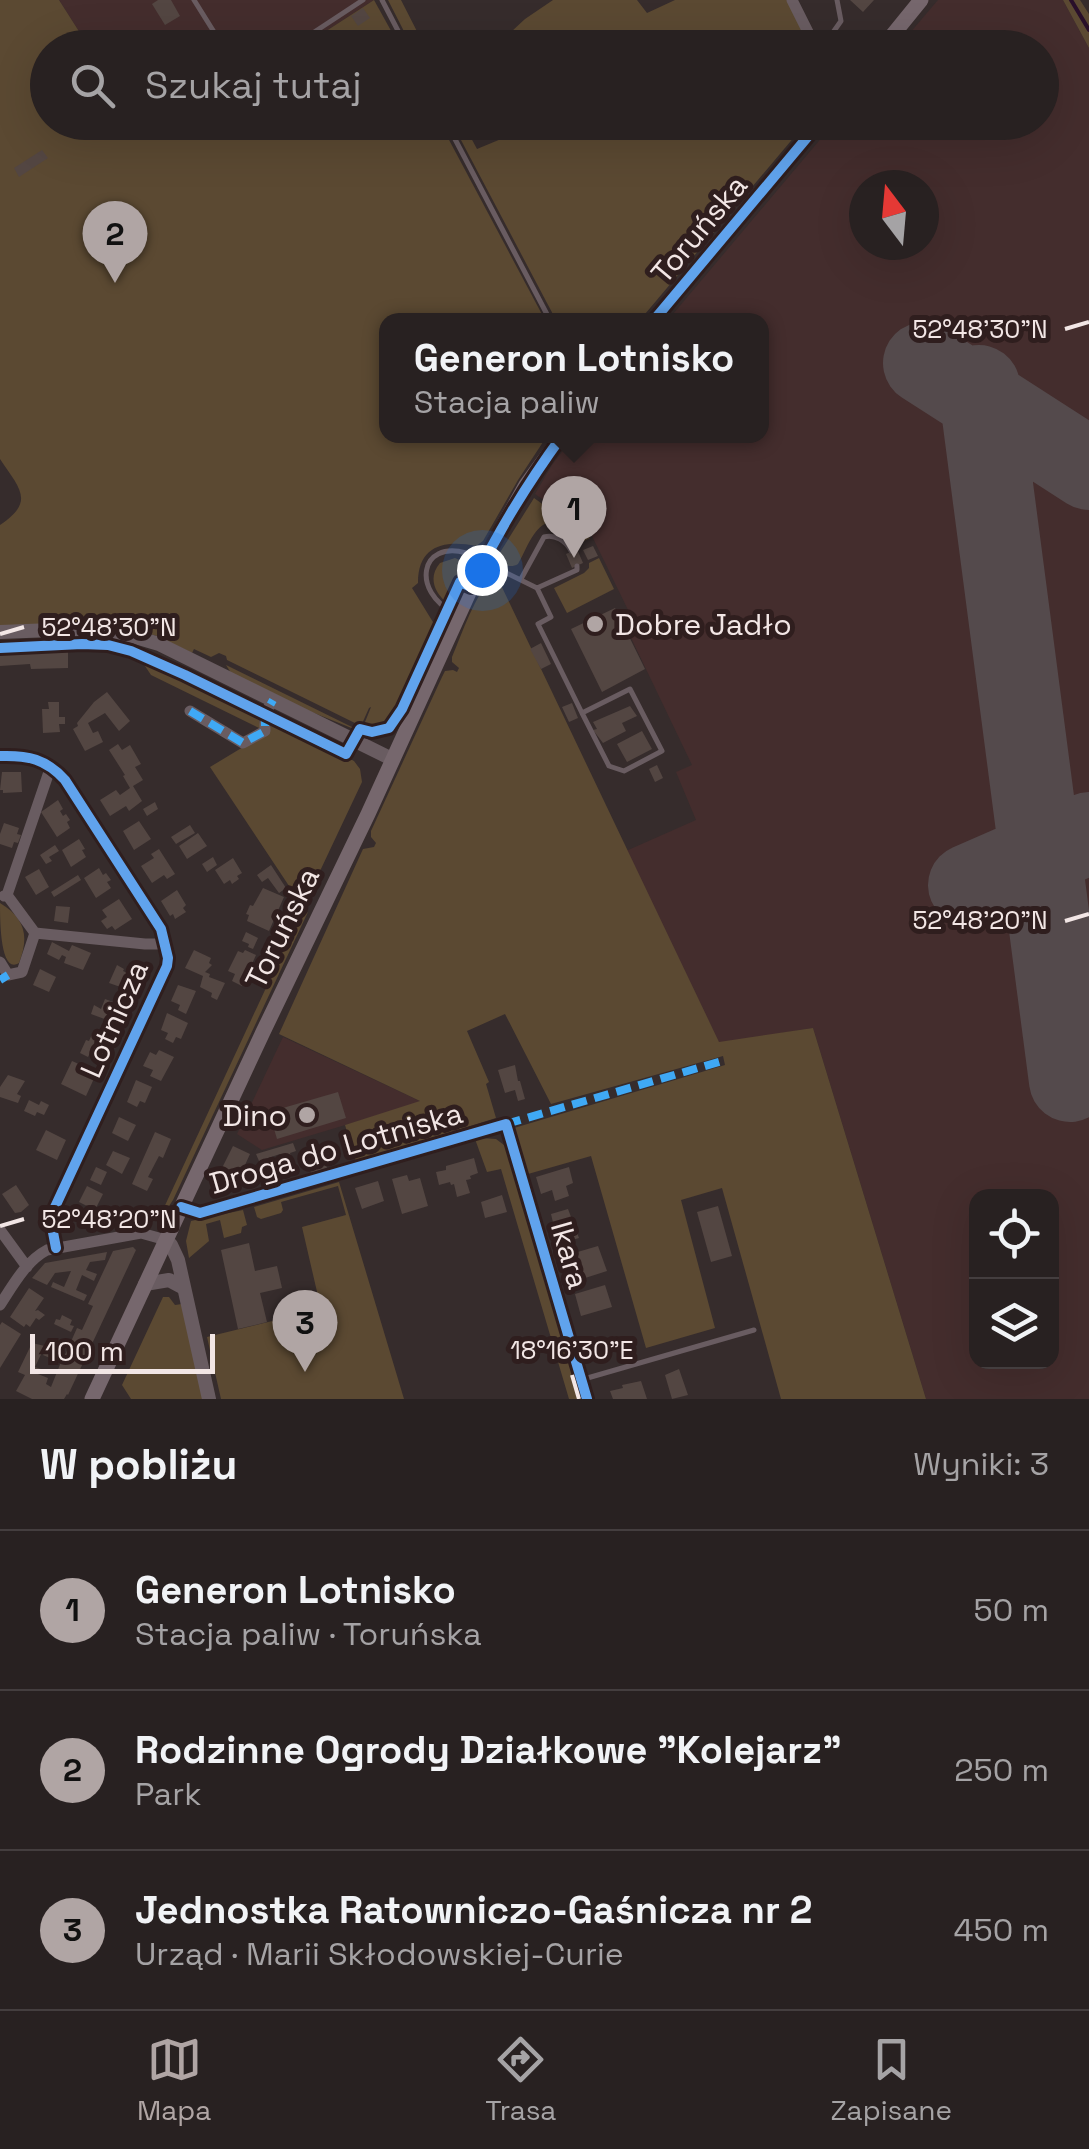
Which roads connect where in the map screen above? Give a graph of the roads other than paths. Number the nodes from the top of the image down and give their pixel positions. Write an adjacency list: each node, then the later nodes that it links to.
1 (194, 0): 7 (lane)
2 (363, 0): 8 (lane)
3 (382, 0): 9 (lane)
4 (792, 0): 10 (street)
5 (837, 0): 11 (lane)
6 (921, 0): 12 (main road)
7 (213, 30)
8 (317, 30)
9 (398, 30)
10 (809, 30)
11 (834, 30)
12 (897, 30)
13 (455, 140): 15 (lane)
14 (805, 140): 16 (main road, Toruńska)
15 (546, 313)
16 (660, 313)
17 (557, 443): 19 (main road, Toruńska)
18 (570, 551): 21 (lane)
19 (483, 562): 21 (lane); 23 (main road, Toruńska); 23 (lane)
20 (577, 566): 22 (lane)
21 (521, 579): 22 (lane)
22 (537, 588): 27 (lane)
23 (458, 615): 29 (main road, Toruńska)
24 (0, 632): 25 (street)
25 (272, 700): 26 (street); 29 (street)
26 (190, 711)
27 (582, 713): 27 (lane)
28 (0, 756): 30 (street)
29 (392, 759): 36 (main road, Toruńska)
30 (50, 766): 31 (street); 33 (street, Lotnicza)
31 (4, 896): 32 (street)
32 (35, 932): 33 (street, Lotnicza); 34 (street)
33 (166, 944): 39 (street, Lotnicza)
34 (0, 962)
35 (506, 1124): 36 (street, Droga do Lotniska); 45 (street, Ikara)
36 (181, 1206): 38 (main road, Toruńska)
37 (0, 1230): 40 (street)
38 (166, 1240): 39 (street); 41 (main road, Toruńska); 42 (street)
39 (56, 1248): 40 (street)
40 (26, 1266): 43 (street)
41 (145, 1284): 42 (street); 46 (main road, Toruńska)
42 (184, 1288): 47 (street)
43 (0, 1305)
44 (754, 1330): 45 (lane)
45 (581, 1380): 48 (street, Ikara)
46 (92, 1399)
47 (209, 1399)
48 (587, 1399)

